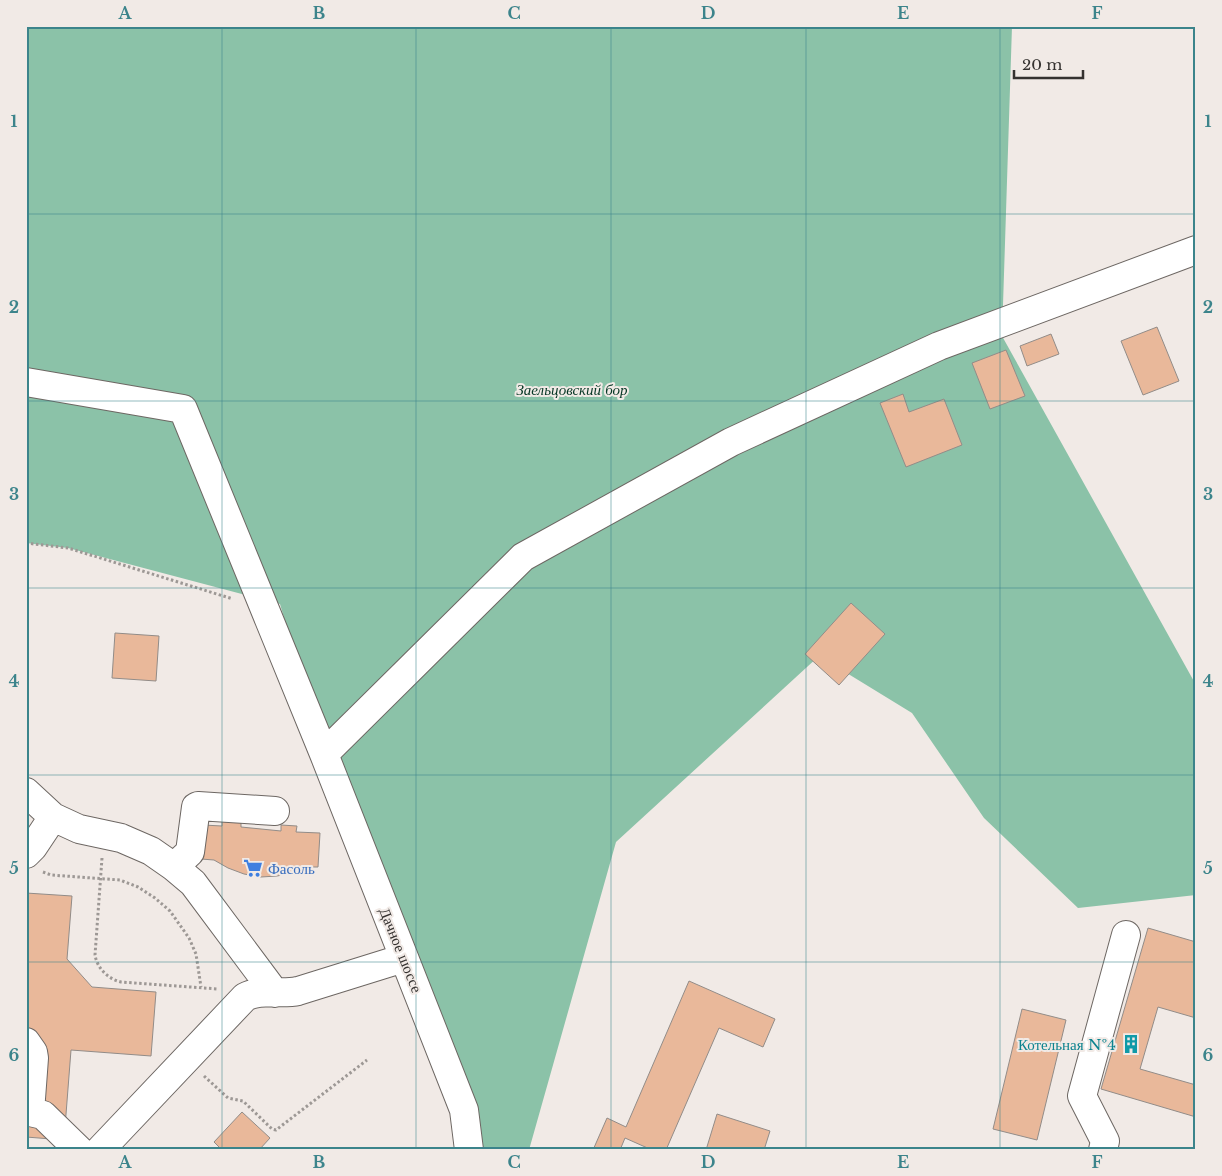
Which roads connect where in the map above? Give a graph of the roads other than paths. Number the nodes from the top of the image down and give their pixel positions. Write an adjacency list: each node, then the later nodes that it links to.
1 (1196, 250): 3 (street)
2 (26, 382): 3 (street, Дачное шоссе)
3 (324, 754): 10 (street, Дачное шоссе)
4 (26, 792): 6 (street)
5 (275, 811): 8 (street)
6 (54, 817): 7 (street); 8 (street)
7 (33, 862)
8 (174, 867): 11 (street)
9 (1126, 935): 17 (street)
10 (404, 958): 11 (street); 16 (street, Дачное шоссе)
11 (275, 993): 15 (street)
12 (26, 1042): 13 (street)
13 (28, 1112): 14 (street)
14 (79, 1150)
15 (100, 1150)
16 (469, 1150)
17 (1103, 1150)

